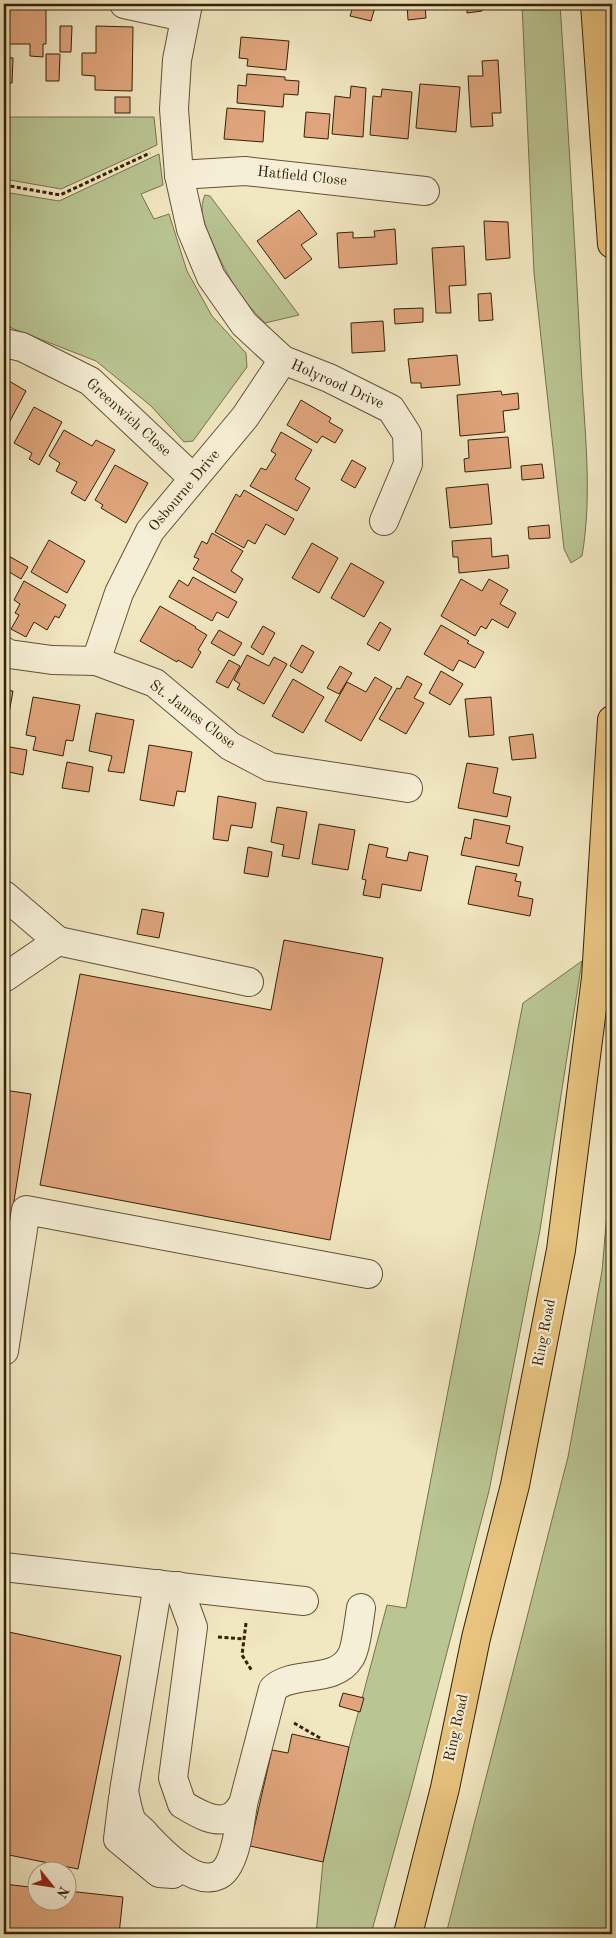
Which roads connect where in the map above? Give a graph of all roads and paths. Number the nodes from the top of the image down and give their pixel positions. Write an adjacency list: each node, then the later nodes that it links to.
1 (124, 4): 3 (street)
2 (595, 4): 8 (highway)
3 (186, 10): 4 (street, Holyrood Drive)
4 (175, 141): 5 (street, Holyrood Drive); 6 (path)
5 (179, 176): 7 (street, Hatfield Close); 10 (street, Holyrood Drive)
6 (4, 185)
7 (426, 191)
8 (612, 244)
9 (4, 342): 11 (street, Greenwich Close)
10 (283, 360): 11 (street, Osbourne Drive); 12 (street, Holyrood Drive)
11 (193, 478): 14 (street, Osbourne Drive)
12 (384, 521)
13 (4, 651): 14 (street, St. James Close)
14 (96, 661): 16 (street, St. James Close)
15 (612, 720): 28 (highway, Ring Road)
16 (408, 788)
17 (4, 895): 18 (street)
18 (58, 941): 19 (street); 20 (street)
19 (4, 978)
20 (249, 982)
21 (368, 1274): 22 (street)
22 (4, 1351)
23 (4, 1567): 24 (street)
24 (168, 1585): 25 (street); 27 (street); 27 (street)
25 (304, 1602)
26 (361, 1608): 27 (street)
27 (244, 1804)
28 (408, 1934)

